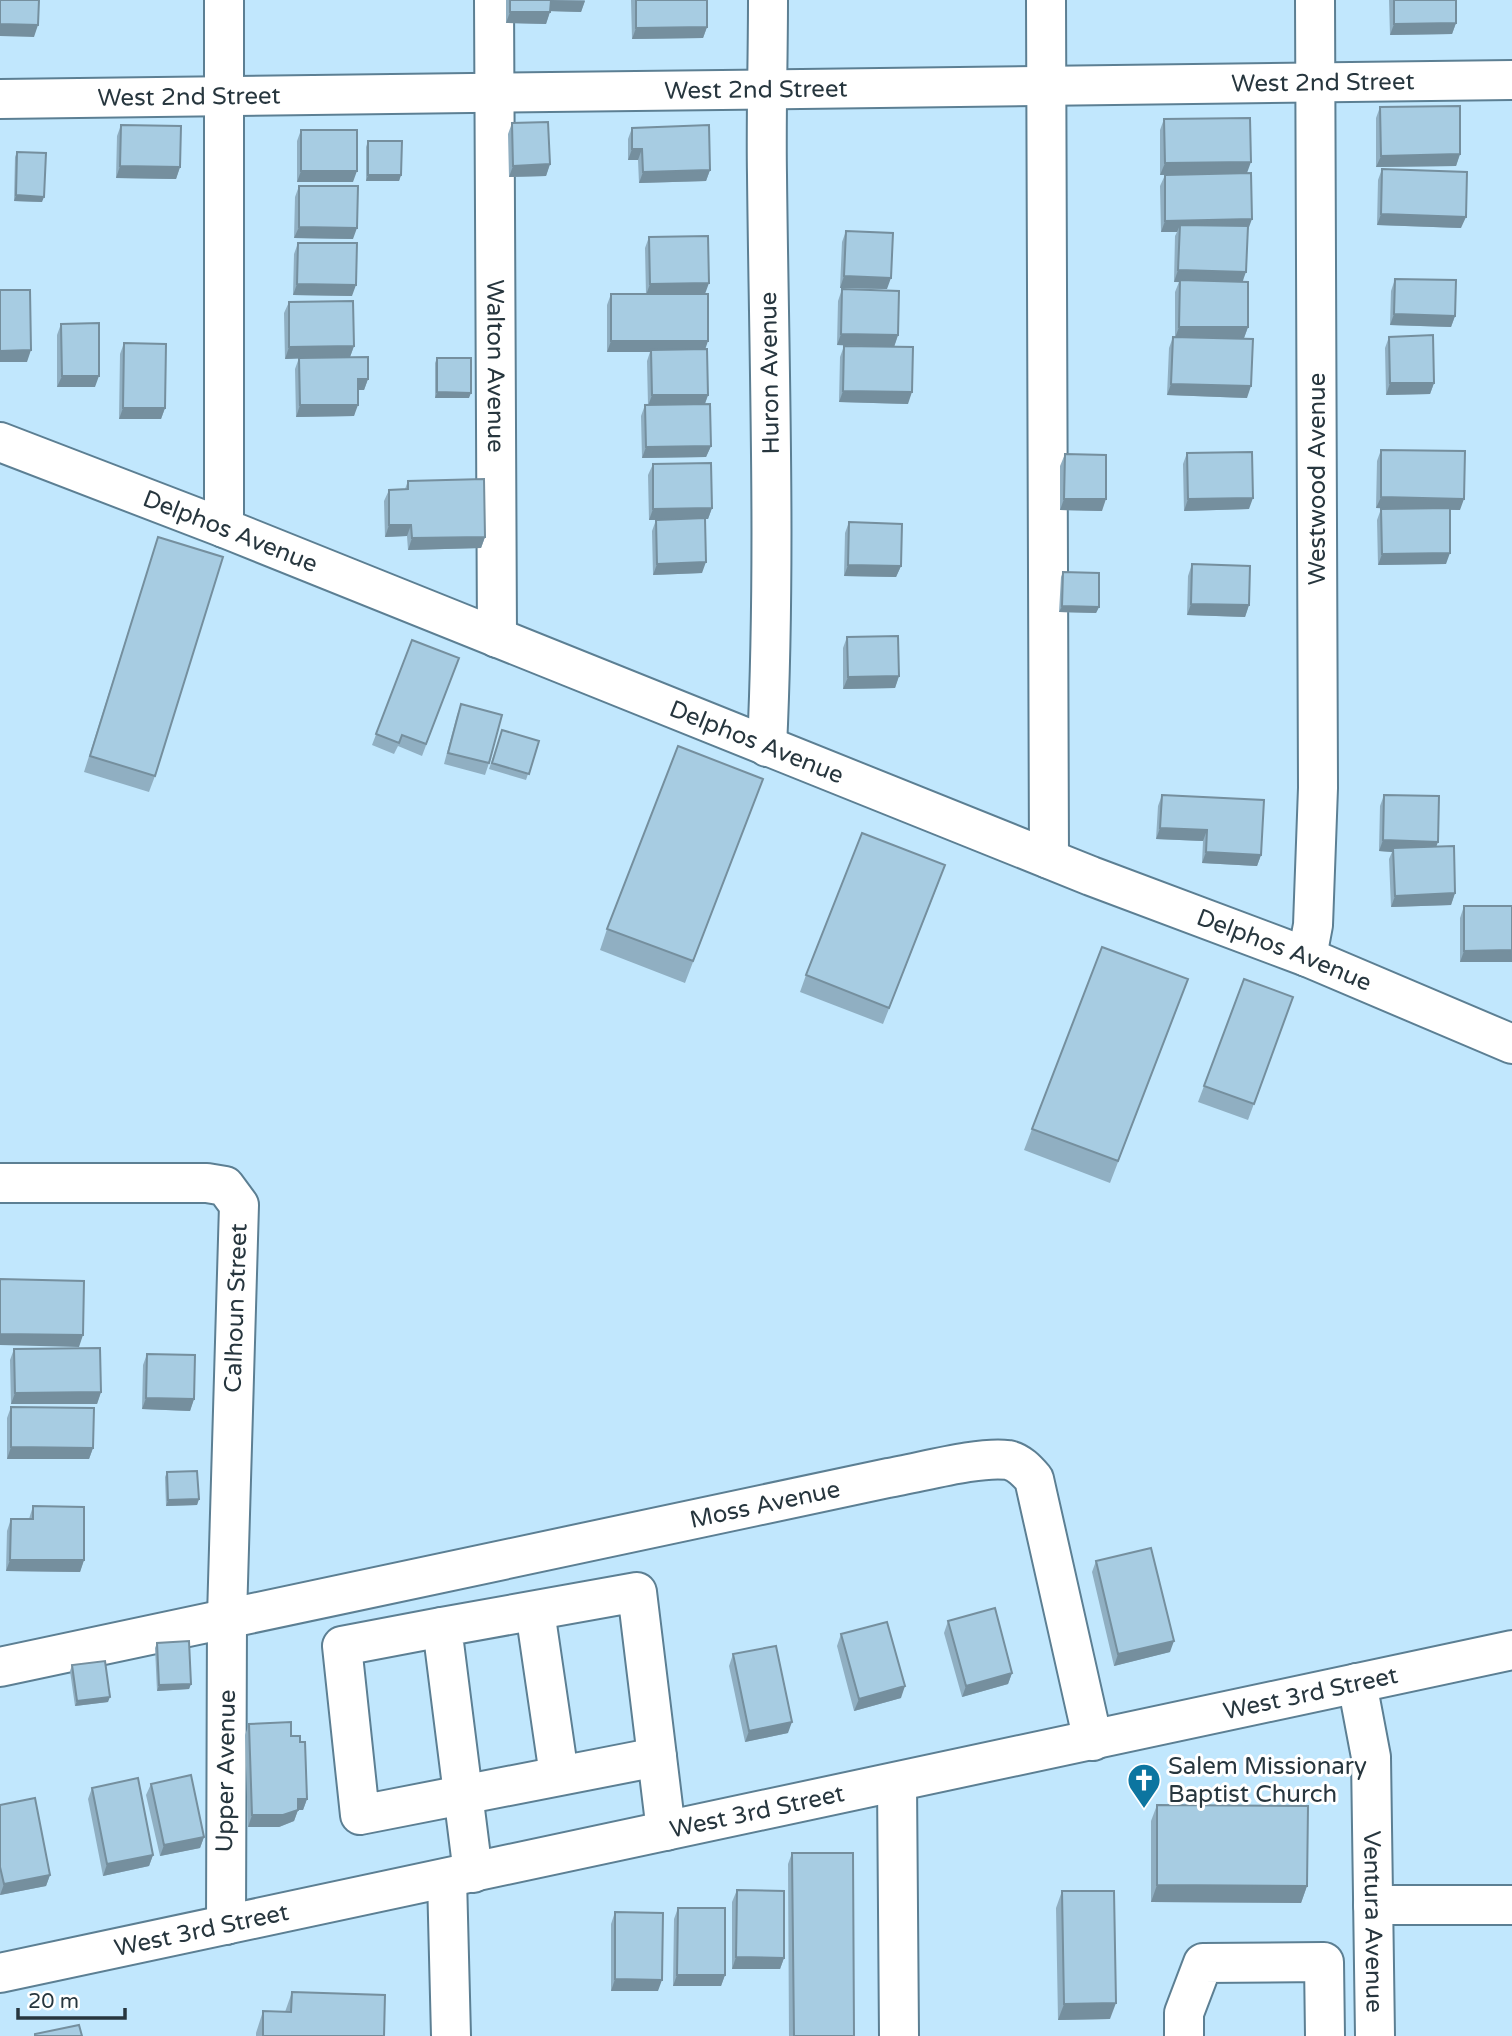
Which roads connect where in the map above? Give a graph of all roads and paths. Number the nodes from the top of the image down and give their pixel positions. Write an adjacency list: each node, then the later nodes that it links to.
1 (223, 0): 11 (street)
2 (494, 0): 10 (street, Walton Avenue)
3 (768, 0): 9 (street, Huron Avenue)
4 (1046, 0): 8 (street)
5 (1315, 0): 7 (street, Westwood Avenue)
6 (1512, 80): 7 (street, West 2nd Street)
7 (1316, 82): 8 (street, West 2nd Street); 18 (street, Westwood Avenue)
8 (1046, 84): 9 (street, West 2nd Street); 17 (street)
9 (768, 89): 10 (street, West 2nd Street); 16 (street, Huron Avenue)
10 (495, 93): 11 (street, West 2nd Street); 15 (street, Walton Avenue)
11 (225, 96): 12 (street, West 2nd Street); 14 (street)
12 (0, 99)
13 (0, 442): 14 (street, Delphos Avenue)
14 (224, 528): 15 (street, Delphos Avenue)
15 (497, 638): 16 (street, Delphos Avenue)
16 (767, 747): 17 (street, Delphos Avenue)
17 (1049, 859): 18 (street, Delphos Avenue)
18 (1307, 957): 19 (street, Delphos Avenue)
19 (1512, 1044)
20 (0, 1183): 22 (street, Calhoun Street)
21 (535, 1611): 23 (street); 28 (street); 29 (street)
22 (227, 1617): 25 (street, Moss Avenue); 27 (street, Moss Avenue); 36 (street, Upper Avenue)
23 (442, 1627): 31 (street); 31 (street)
24 (1512, 1650): 26 (street, West 3rd Street)
25 (0, 1667)
26 (1357, 1683): 27 (street, West 3rd Street); 34 (street, Ventura Avenue)
27 (1093, 1741): 30 (street, West 3rd Street)
28 (657, 1757): 29 (street); 32 (street)
29 (559, 1775): 31 (street)
30 (897, 1782): 32 (street, West 3rd Street); 41 (street)
31 (463, 1795): 33 (street)
32 (666, 1831): 33 (street, West 3rd Street)
33 (460, 1875): 36 (street, West 3rd Street); 40 (street)
34 (1373, 1905): 35 (street); 38 (street, Ventura Avenue)
35 (1512, 1905)
36 (226, 1925): 37 (street, West 3rd Street)
37 (0, 1973)
38 (1374, 1990): 39 (street); 44 (street, Ventura Avenue)
39 (1325, 1991): 42 (street); 43 (street)
40 (451, 2036)
41 (899, 2036)
42 (1184, 2036)
43 (1325, 2036)
44 (1375, 2036)

